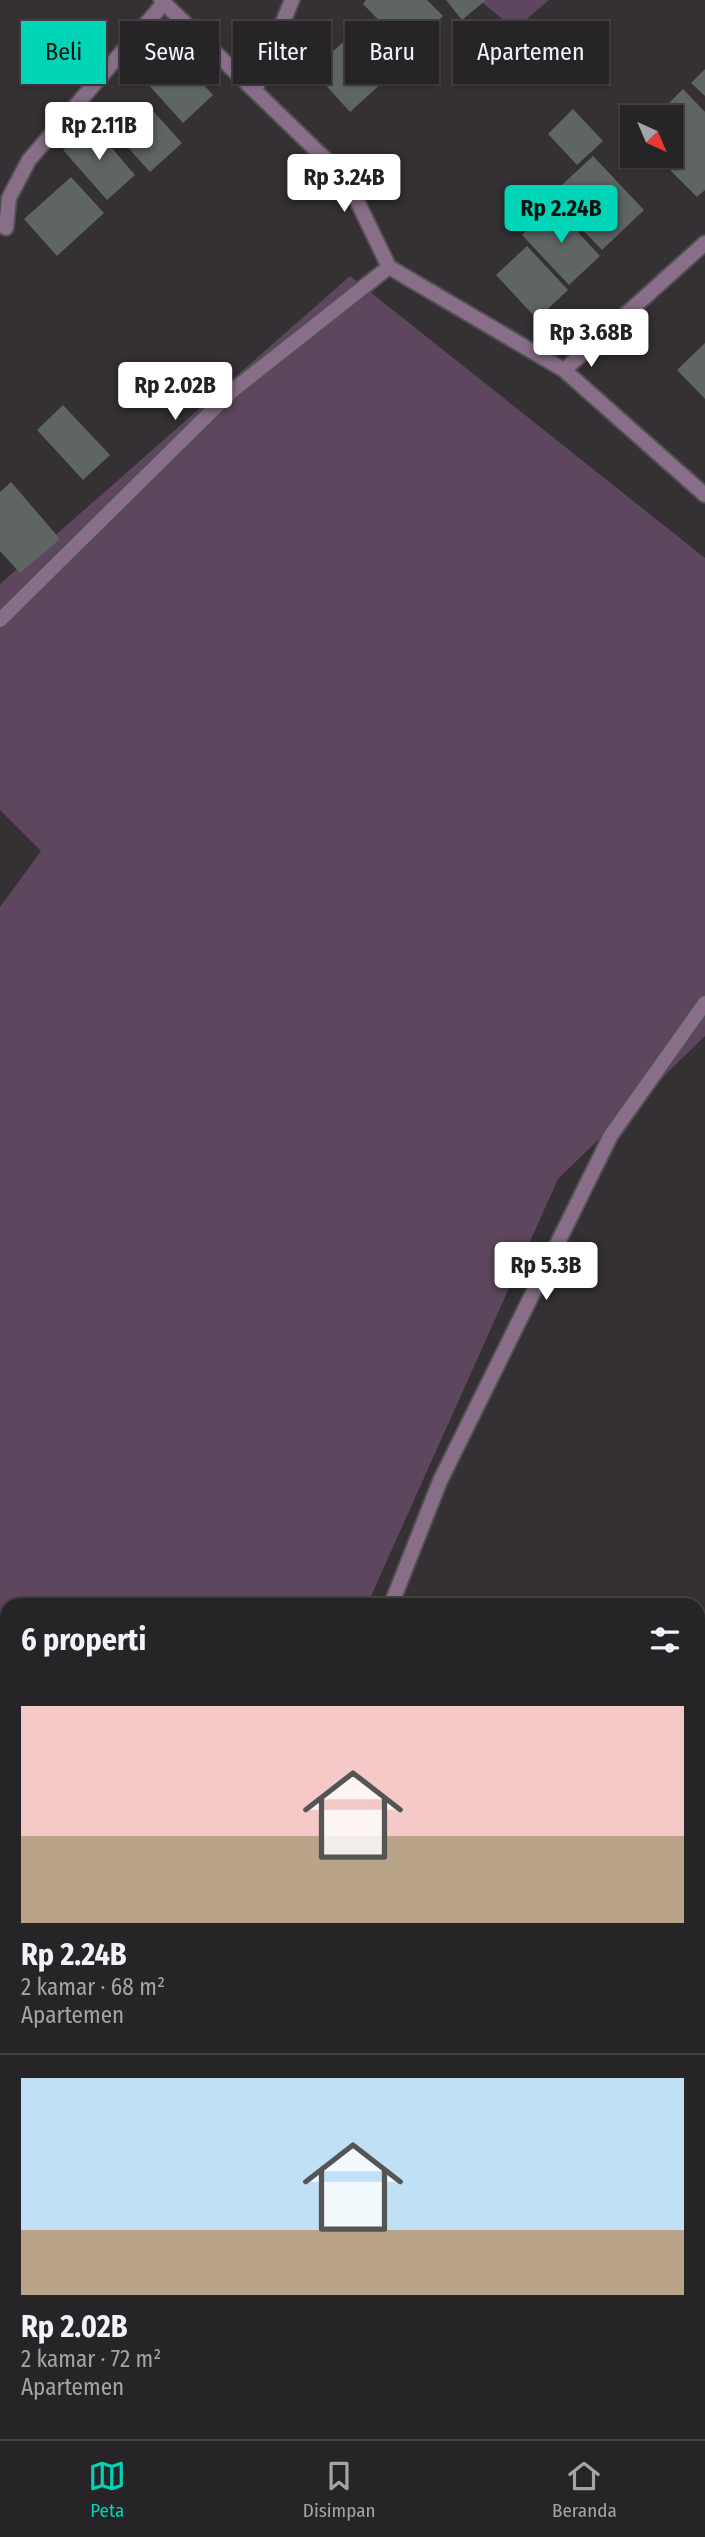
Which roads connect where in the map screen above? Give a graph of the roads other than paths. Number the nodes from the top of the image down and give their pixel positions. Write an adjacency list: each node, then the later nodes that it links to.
1 (292, 0): 3 (street)
2 (162, 2): 3 (street); 4 (street)
3 (256, 90): 6 (street)
4 (6, 228)
5 (705, 243): 7 (street)
6 (389, 267): 7 (street); 9 (street)
7 (564, 370): 8 (street)
8 (705, 495)
9 (0, 620)
10 (705, 1003): 11 (street)
11 (394, 1598)

